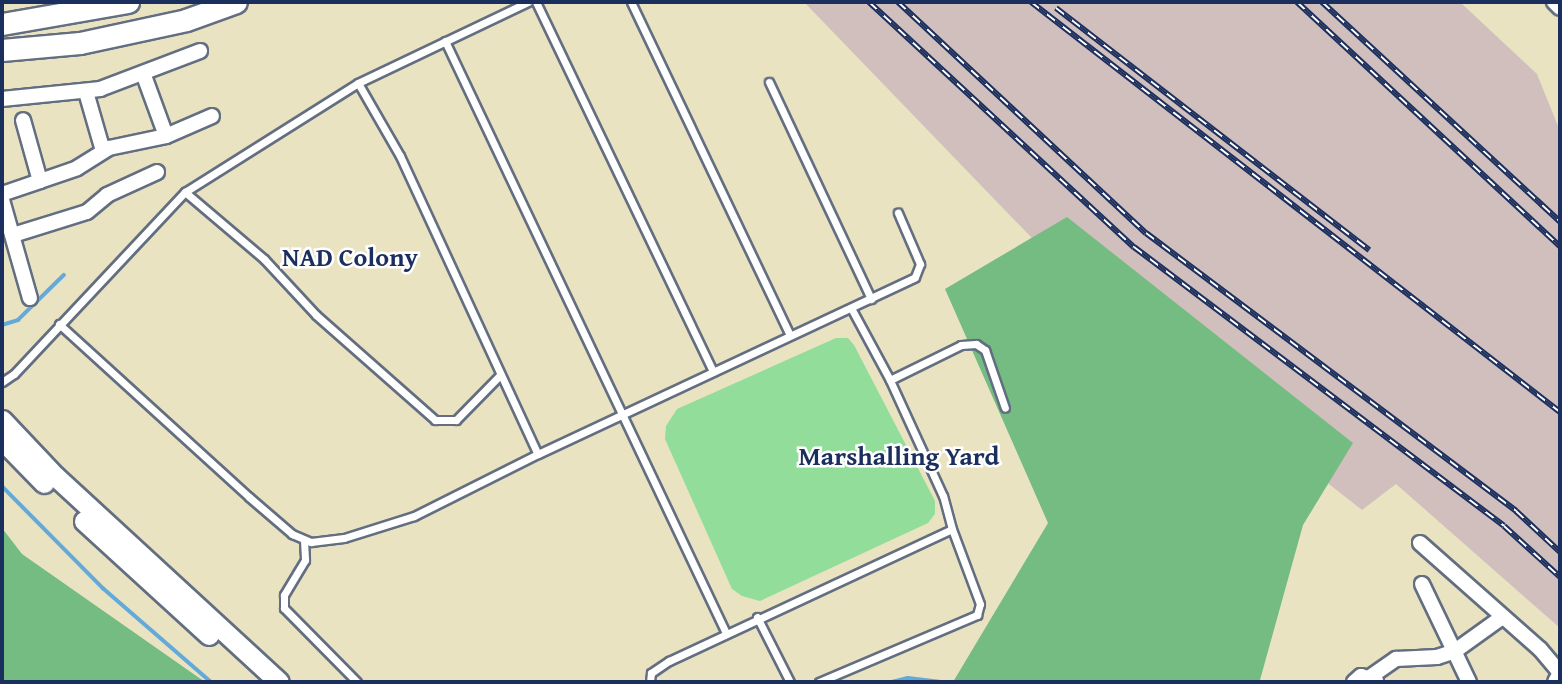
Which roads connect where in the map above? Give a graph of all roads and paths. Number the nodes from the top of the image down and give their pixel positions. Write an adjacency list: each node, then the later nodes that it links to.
1 (128, 2): 6 (main road)
2 (236, 2): 8 (main road)
3 (528, 2): 7 (lane)
4 (536, 2): 31 (lane)
5 (631, 2): 30 (lane)
6 (2, 24)
7 (445, 41): 12 (lane); 36 (lane)
8 (2, 50)
9 (200, 51): 10 (street)
10 (143, 73): 13 (street); 17 (street)
11 (769, 82): 27 (lane)
12 (358, 83): 21 (lane); 32 (lane)
13 (86, 92): 14 (street); 18 (street)
14 (2, 99)
15 (212, 116): 17 (street)
16 (23, 120): 20 (street)
17 (166, 136): 18 (street)
18 (103, 150): 20 (street)
19 (157, 172): 25 (street)
20 (40, 181): 22 (street)
21 (185, 192): 29 (lane); 32 (lane)
22 (2, 194)
23 (2, 200): 25 (street)
24 (898, 213): 27 (lane)
25 (13, 235): 26 (street)
26 (30, 298)
27 (871, 299): 28 (lane)
28 (851, 308): 30 (lane); 33 (lane)
29 (59, 324): 34 (lane); 41 (lane)
30 (790, 335): 31 (lane)
31 (713, 372): 36 (lane)
32 (500, 375): 39 (lane)
33 (890, 380): 35 (lane); 40 (lane)
34 (2, 382)
35 (1005, 408)
36 (621, 416): 39 (lane); 46 (lane)
37 (2, 420): 50 (street)
38 (2, 440): 49 (street)
39 (538, 454): 41 (lane)
40 (951, 529): 44 (lane); 54 (lane)
41 (304, 540): 51 (lane)
42 (1420, 543): 45 (street)
43 (1422, 584): 47 (street)
44 (757, 617): 46 (lane); 53 (lane)
45 (1501, 618): 47 (street); 57 (street)
46 (726, 633): 52 (lane)
47 (1455, 651): 48 (street); 56 (street)
48 (1375, 680): 55 (street)
49 (262, 682)
50 (279, 682)
51 (357, 682)
52 (650, 682)
53 (790, 682)
54 (819, 682)
55 (1354, 682)
56 (1469, 682)
57 (1555, 682)

